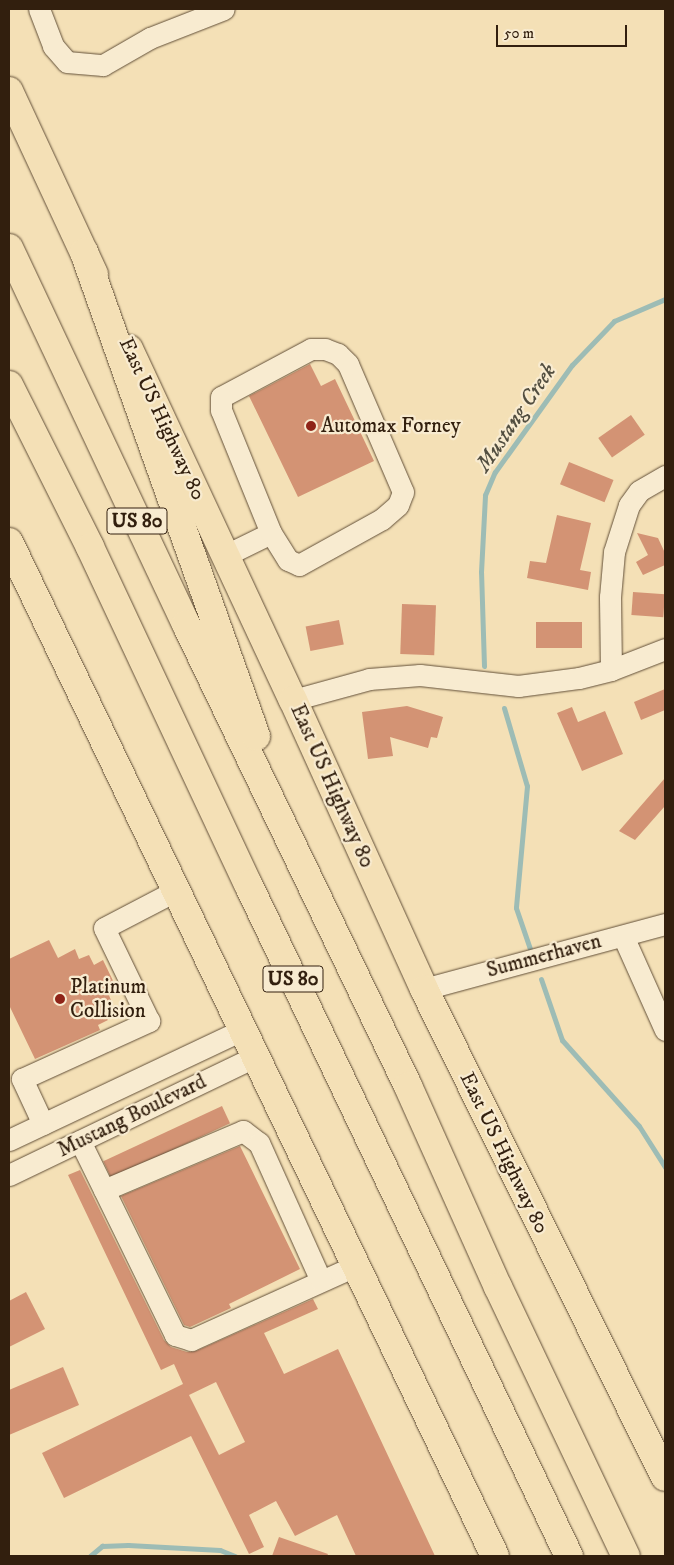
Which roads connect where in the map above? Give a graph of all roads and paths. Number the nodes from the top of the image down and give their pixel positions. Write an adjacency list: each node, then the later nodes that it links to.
1 (39, 9): 2 (street)
2 (224, 9)
3 (9, 91): 5 (main road, East US Highway 80)
4 (9, 248): 14 (main road, US 80)
5 (84, 252): 10 (main road, East US Highway 80); 14 (main road)
6 (12, 392): 31 (main road, US 80)
7 (665, 476): 12 (street)
8 (271, 533): 8 (street); 10 (street)
9 (9, 542): 15 (main road)
10 (226, 555): 13 (main road, East US Highway 80)
11 (665, 649): 12 (street)
12 (611, 670): 13 (street)
13 (293, 700): 18 (main road, East US Highway 80)
14 (268, 794): 32 (main road, US 80)
15 (177, 890): 19 (main road); 22 (street)
16 (665, 924): 17 (street, Summerhaven)
17 (623, 936): 18 (street, Summerhaven); 20 (street)
18 (424, 989): 29 (main road, East US Highway 80)
19 (244, 1029): 21 (main road); 22 (street, Mustang Boulevard)
20 (665, 1030)
21 (256, 1056): 24 (street, Mustang Boulevard); 27 (main road)
22 (43, 1124): 23 (street, Mustang Boulevard)
23 (9, 1140)
24 (80, 1141): 25 (street, Mustang Boulevard); 26 (street)
25 (9, 1175)
26 (104, 1190): 28 (street); 28 (street)
27 (355, 1266): 28 (street); 30 (main road)
28 (321, 1281)
29 (665, 1476)
30 (495, 1556)
31 (569, 1556)
32 (626, 1556)

